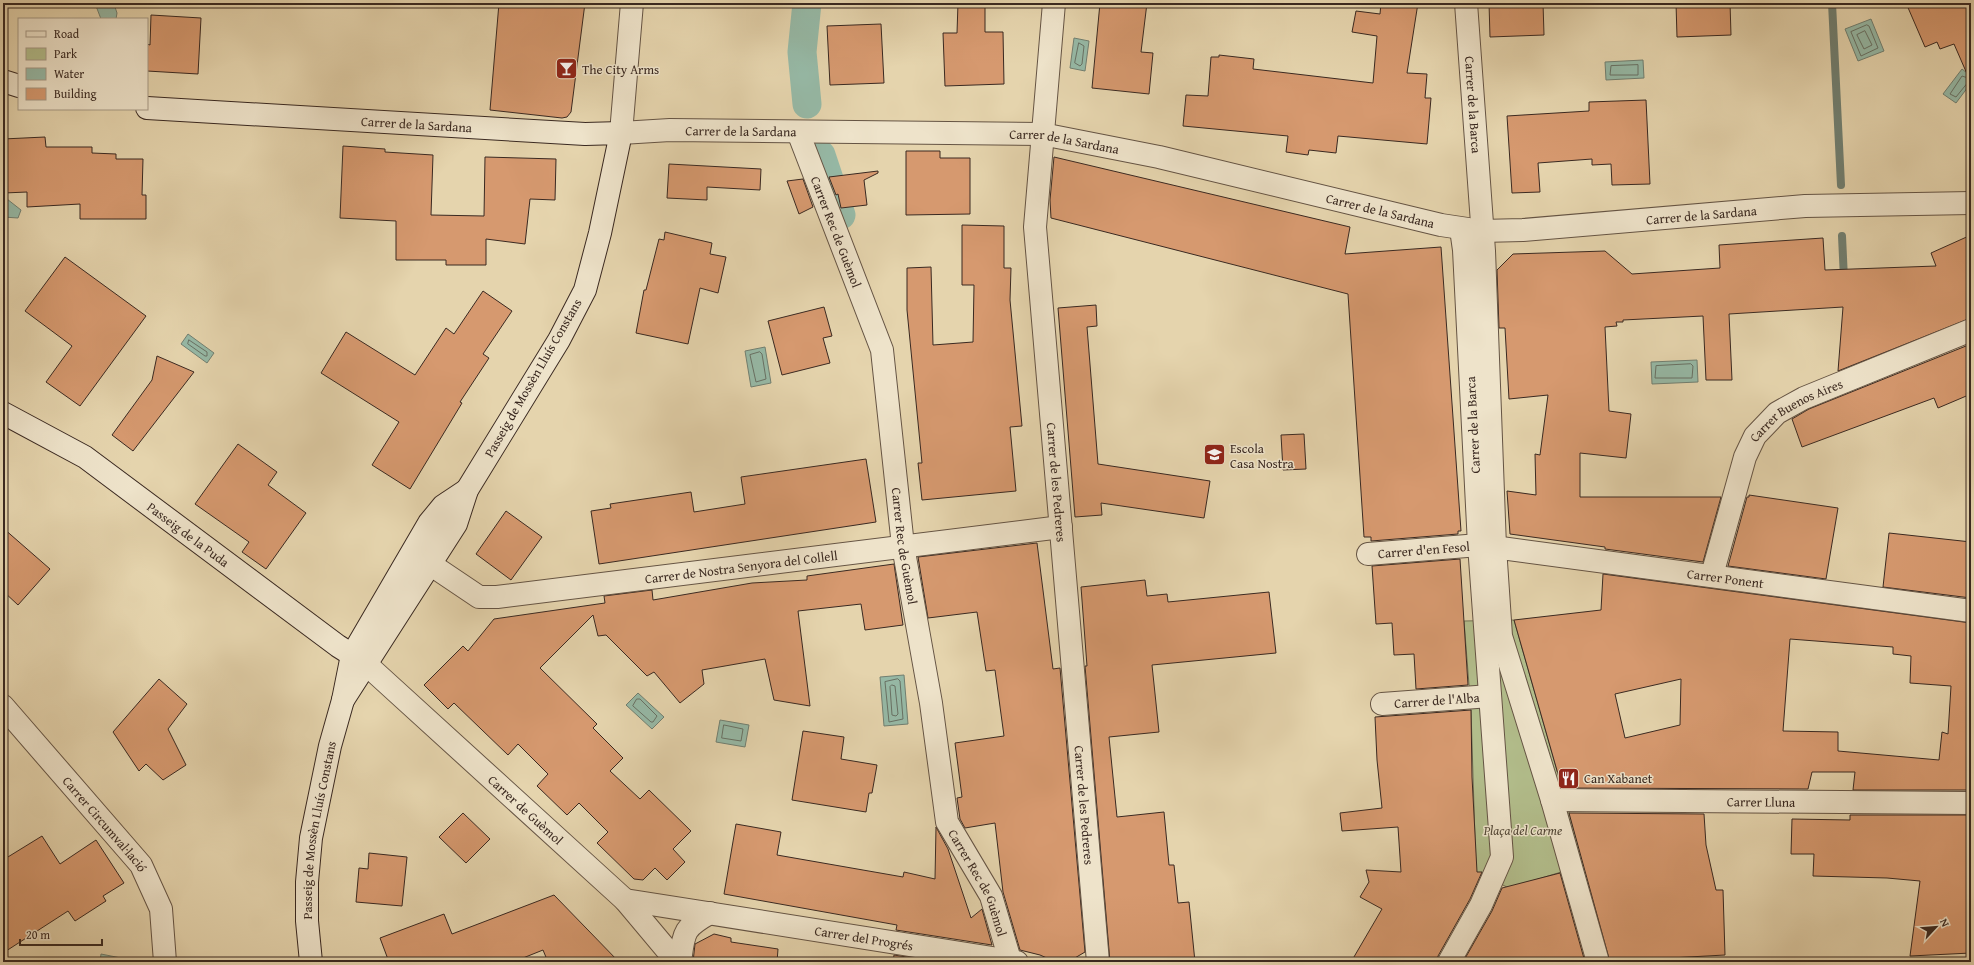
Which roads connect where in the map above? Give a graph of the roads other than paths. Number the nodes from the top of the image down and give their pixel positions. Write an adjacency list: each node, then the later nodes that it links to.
1 (632, 3): 8 (street, Passeig de Mossèn Lluís Constans)
2 (1054, 3): 9 (street, Carrer de les Pedreres)
3 (1466, 3): 11 (street, Carrer de la Barca)
4 (3, 81): 5 (street)
5 (18, 86)
6 (148, 108): 8 (street, Carrer de la Sardana)
7 (798, 132): 8 (street, Carrer de la Sardana); 9 (street, Carrer de la Sardana); 17 (street, Carrer Rec de Guèmol)
8 (621, 133): 14 (street, Passeig de Mossèn Lluís Constans)
9 (1042, 134): 11 (street, Carrer de la Sardana); 16 (street, Carrer de les Pedreres)
10 (1971, 203): 11 (street, Carrer de la Sardana)
11 (1471, 230): 18 (street, Carrer de la Barca)
12 (1971, 330): 21 (street, Carrer Buenos Aires)
13 (3, 413): 23 (street, Passeig de la Puda)
14 (467, 490): 15 (street, Passeig de Mossèn Lluís Constans); 20 (street, Passeig de Mossèn Lluís Constans)
15 (448, 503): 20 (street); 23 (street, Passeig de Mossèn Lluís Constans)
16 (1061, 527): 17 (street, Carrer de Nostra Senyora del Collell); 35 (street, Carrer de les Pedreres)
17 (903, 546): 20 (street, Carrer de Nostra Senyora del Collell); 31 (street, Carrer Rec de Guèmol)
18 (1487, 546): 19 (street, Carrer d'en Fesol); 21 (street, Carrer Ponent); 24 (street); 27 (street)
19 (1368, 554)
20 (425, 562): 23 (street, Passeig de Mossèn Lluís Constans)
21 (1712, 575): 22 (street, Carrer Ponent)
22 (1971, 611)
23 (360, 660): 29 (street, Carrer de Guèmol); 33 (street, Passeig de Mossèn Lluís Constans)
24 (1490, 696): 25 (street, Carrer de l'Alba); 36 (street)
25 (1382, 704)
26 (3, 706): 32 (street, Carrer Circumval·lació)
27 (1552, 800): 28 (street, Carrer Lluna); 37 (street)
28 (1971, 804)
29 (625, 900): 30 (street, Carrer del Progrés); 34 (street, Carrer de Guèmol)
30 (710, 913): 31 (street, Carrer del Progrés); 34 (street)
31 (1013, 961)
32 (165, 962)
33 (311, 962)
34 (679, 962)
35 (1098, 962)
36 (1449, 962)
37 (1598, 962)

